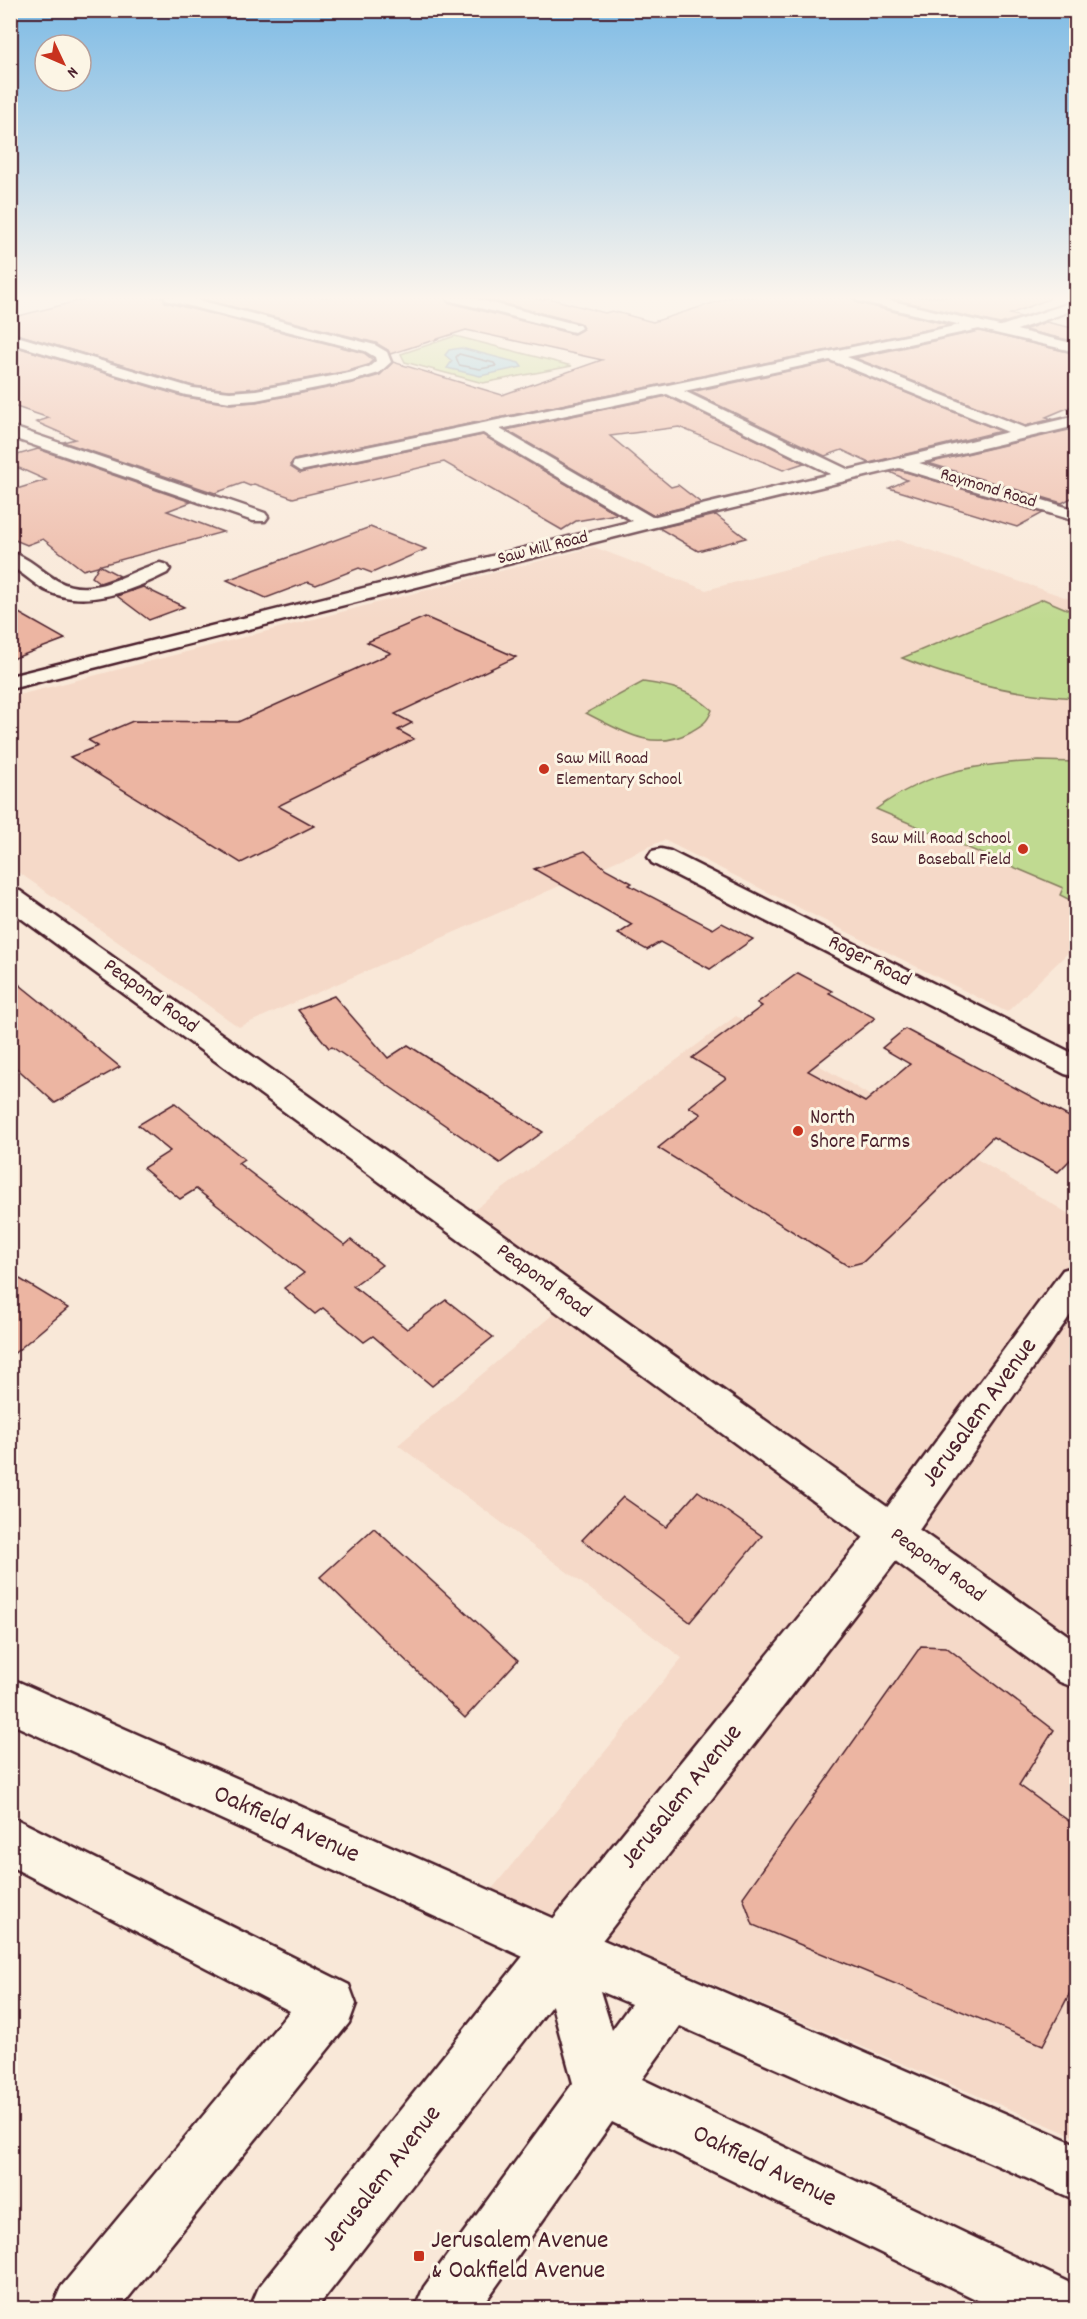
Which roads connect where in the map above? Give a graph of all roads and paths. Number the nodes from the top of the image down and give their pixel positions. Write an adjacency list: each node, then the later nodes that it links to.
1 (590, 405): 5 (street)
2 (702, 405): 10 (street)
3 (954, 405): 6 (street)
4 (1076, 421): 6 (street, Saw Mill Road)
5 (485, 427): 9 (street); 13 (street)
6 (1023, 433): 8 (street, Saw Mill Road)
7 (15, 435): 12 (street)
8 (900, 463): 10 (street, Saw Mill Road); 11 (street, Raymond Road)
9 (300, 466)
10 (846, 475): 13 (street, Saw Mill Road)
11 (1077, 516)
12 (259, 517)
13 (649, 523): 16 (street, Saw Mill Road)
14 (10, 558): 15 (street)
15 (160, 568)
16 (10, 683)
17 (661, 857): 19 (street, Roger Road)
18 (10, 897): 21 (street, Peapond Road)
19 (1077, 1067)
20 (1077, 1280): 21 (street, Jerusalem Avenue)
21 (892, 1534): 22 (street, Peapond Road); 25 (street, Jerusalem Avenue)
22 (1077, 1667)
23 (10, 1700): 25 (street, Oakfield Avenue)
24 (10, 1840): 29 (street)
25 (562, 1948): 26 (street, Oakfield Avenue); 27 (street); 30 (street, Jerusalem Avenue)
26 (669, 1995): 27 (street); 28 (street, Oakfield Avenue)
27 (602, 2089): 31 (street); 32 (street, Oakfield Avenue)
28 (1077, 2172)
29 (82, 2308)
30 (280, 2308)
31 (446, 2308)
32 (1057, 2308)

